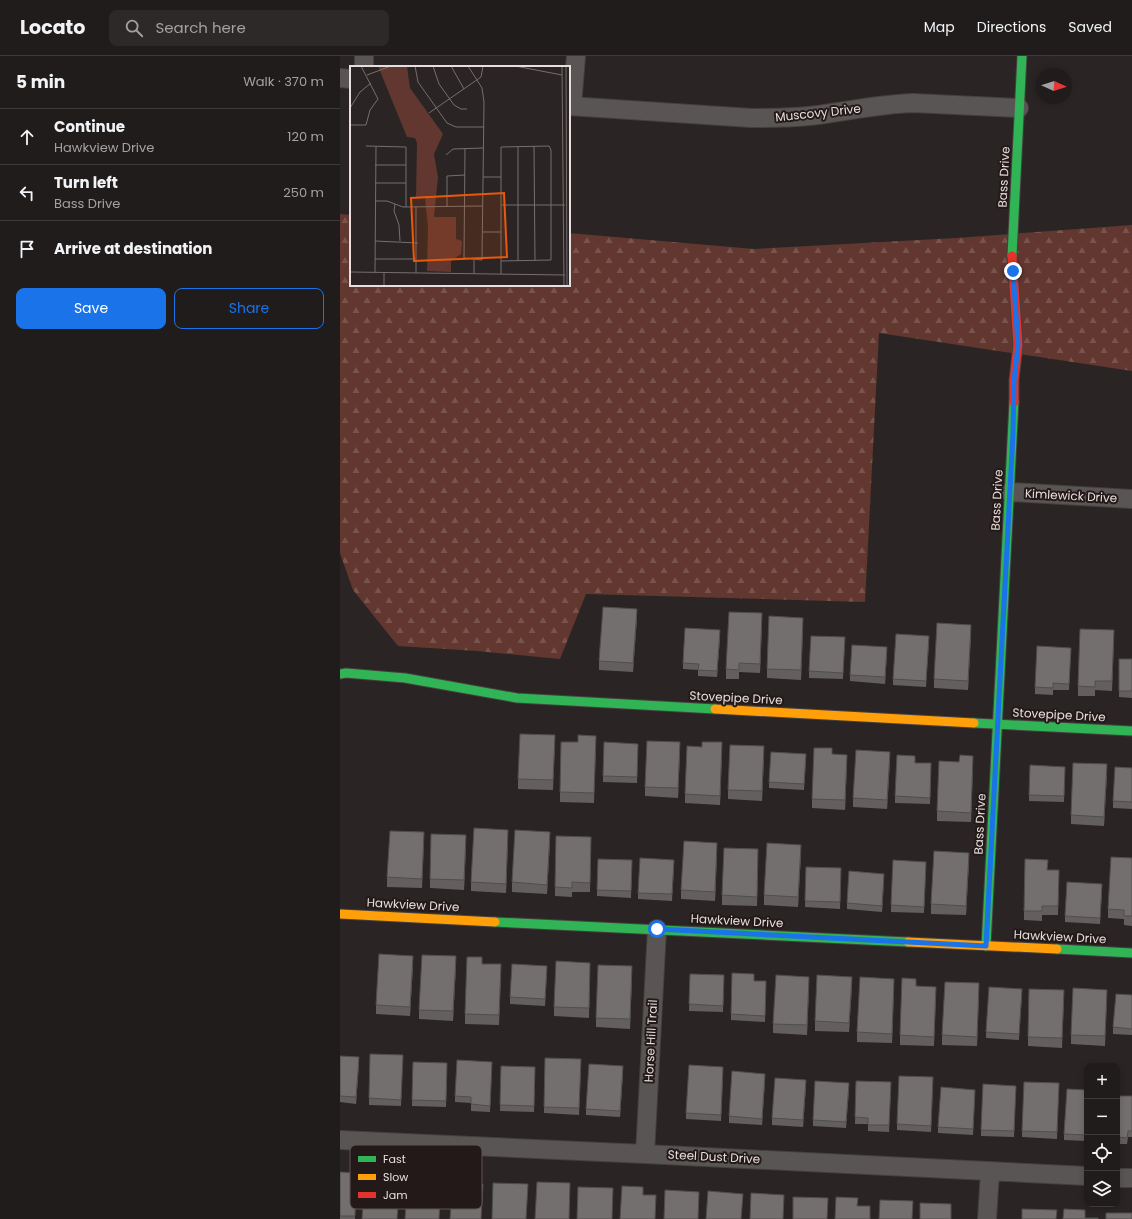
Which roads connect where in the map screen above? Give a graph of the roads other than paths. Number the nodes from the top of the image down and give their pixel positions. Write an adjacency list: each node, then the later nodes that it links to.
1 (576, 56): 5 (street)
2 (1022, 56): 6 (street, Bass Drive)
3 (340, 78): 4 (street)
4 (350, 79)
5 (571, 106): 6 (street, Muscovy Drive)
6 (1019, 108): 7 (street, Bass Drive)
7 (1010, 492): 8 (street, Kimlewick Drive); 10 (street, Bass Drive)
8 (1132, 499)
9 (340, 674): 10 (street, Stovepipe Drive)
10 (998, 724): 11 (street, Stovepipe Drive); 14 (street, Bass Drive)
11 (1132, 731)
12 (340, 914): 13 (street, Hawkview Drive)
13 (657, 929): 14 (street, Hawkview Drive); 19 (street, Horse Hill Trail)
14 (986, 946): 15 (street, Hawkview Drive)
15 (1132, 953)
16 (340, 1140): 17 (street, Steel Dust Drive)
17 (449, 1145)
18 (482, 1147): 19 (street, Steel Dust Drive)
19 (645, 1154): 20 (street, Steel Dust Drive)
20 (990, 1172): 21 (street, Steel Dust Drive); 24 (street)
21 (1084, 1176)
22 (1120, 1178): 23 (street)
23 (1132, 1178)
24 (987, 1219)

